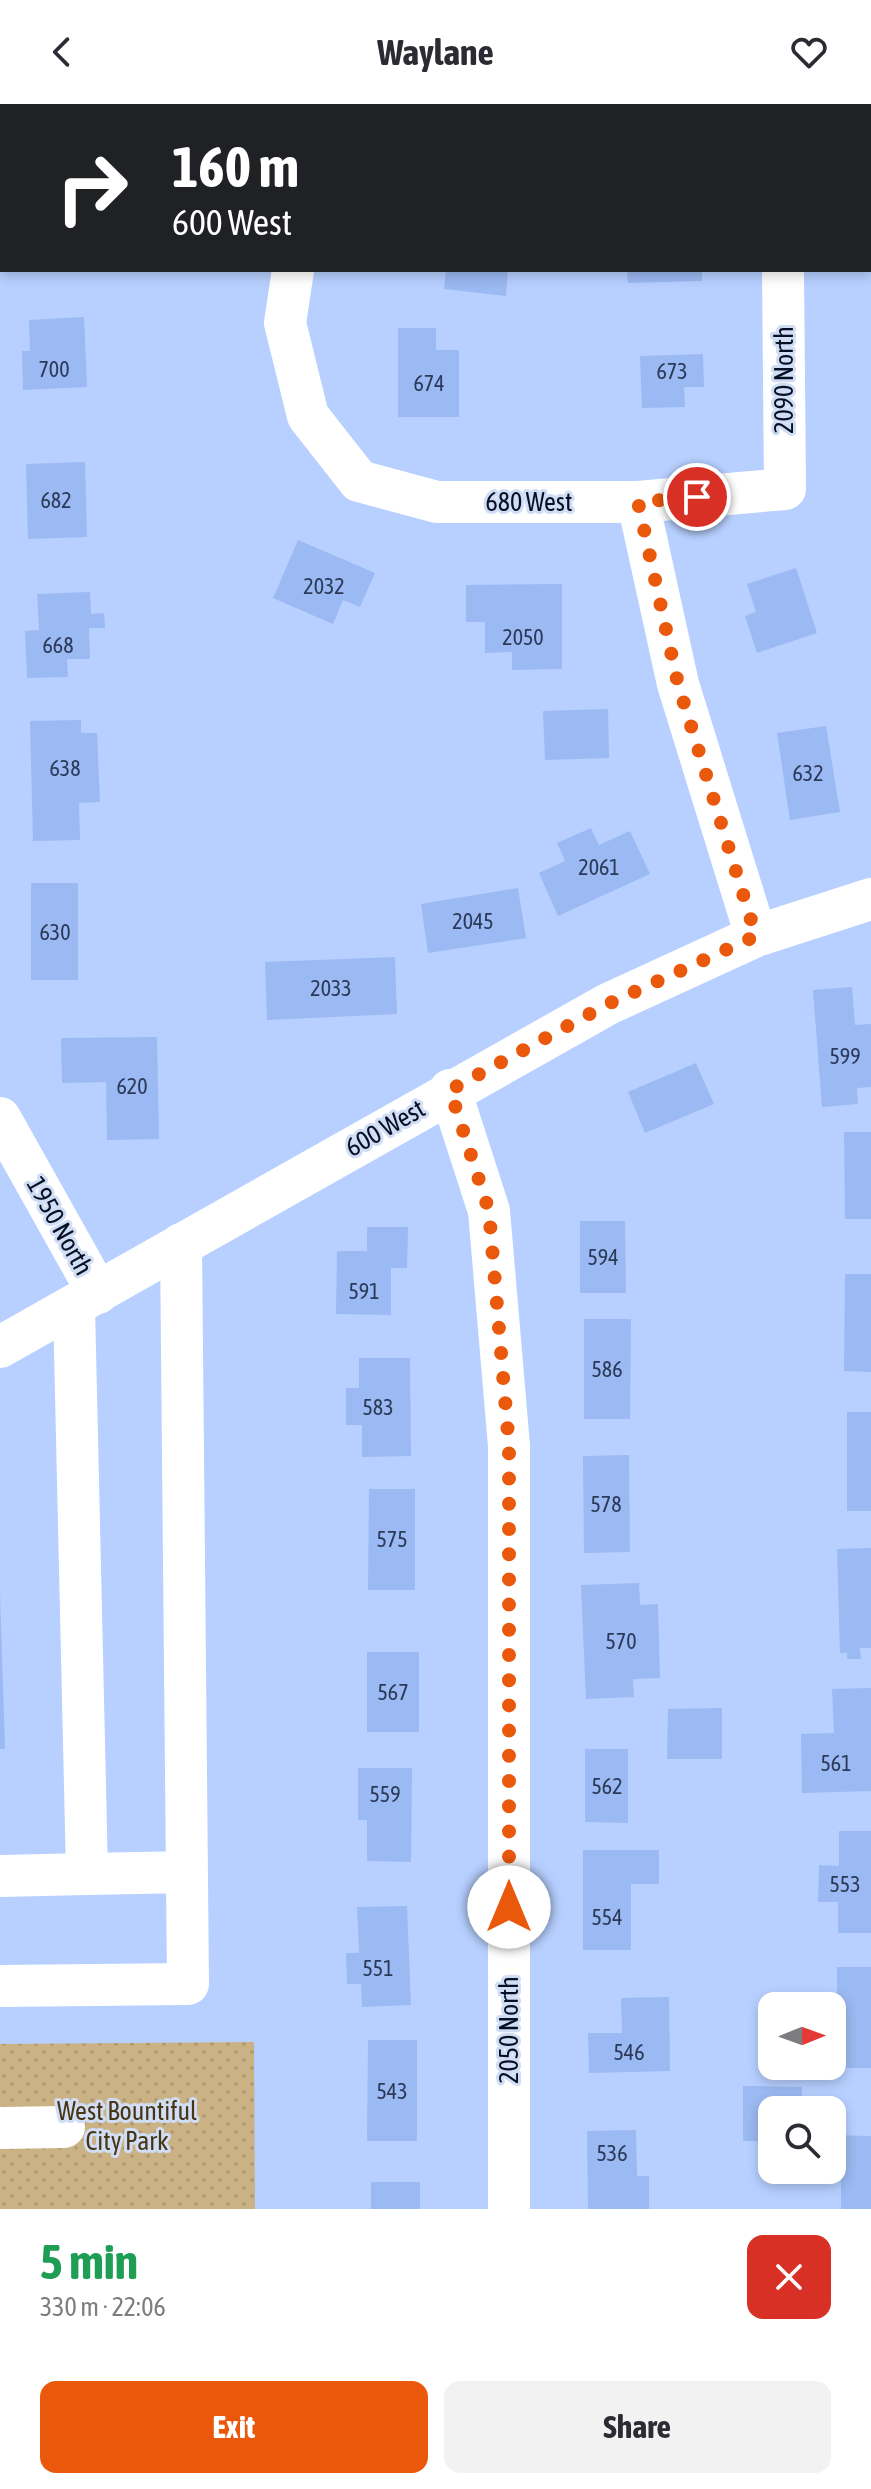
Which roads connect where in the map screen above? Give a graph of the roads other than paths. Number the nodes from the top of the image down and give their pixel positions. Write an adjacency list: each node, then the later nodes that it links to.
1 (293, 272): 4 (street, 680 West)
2 (783, 272): 3 (street, 2090 North)
3 (785, 489): 4 (street, 680 West)
4 (638, 502): 6 (street)
5 (871, 899): 6 (street, 600 West)
6 (756, 936): 7 (street, 600 West)
7 (450, 1090): 9 (street, 600 West); 18 (street, 2050 North)
8 (0, 1118): 10 (street, 1950 North)
9 (181, 1244): 10 (street, 600 West); 12 (street)
10 (86, 1299): 11 (street, 600 West); 13 (street)
11 (0, 1347)
12 (187, 1872): 13 (street); 15 (street)
13 (87, 1874): 14 (street)
14 (0, 1876)
15 (0, 1986)
16 (64, 2127): 17 (street)
17 (0, 2128)
18 (509, 2209)

